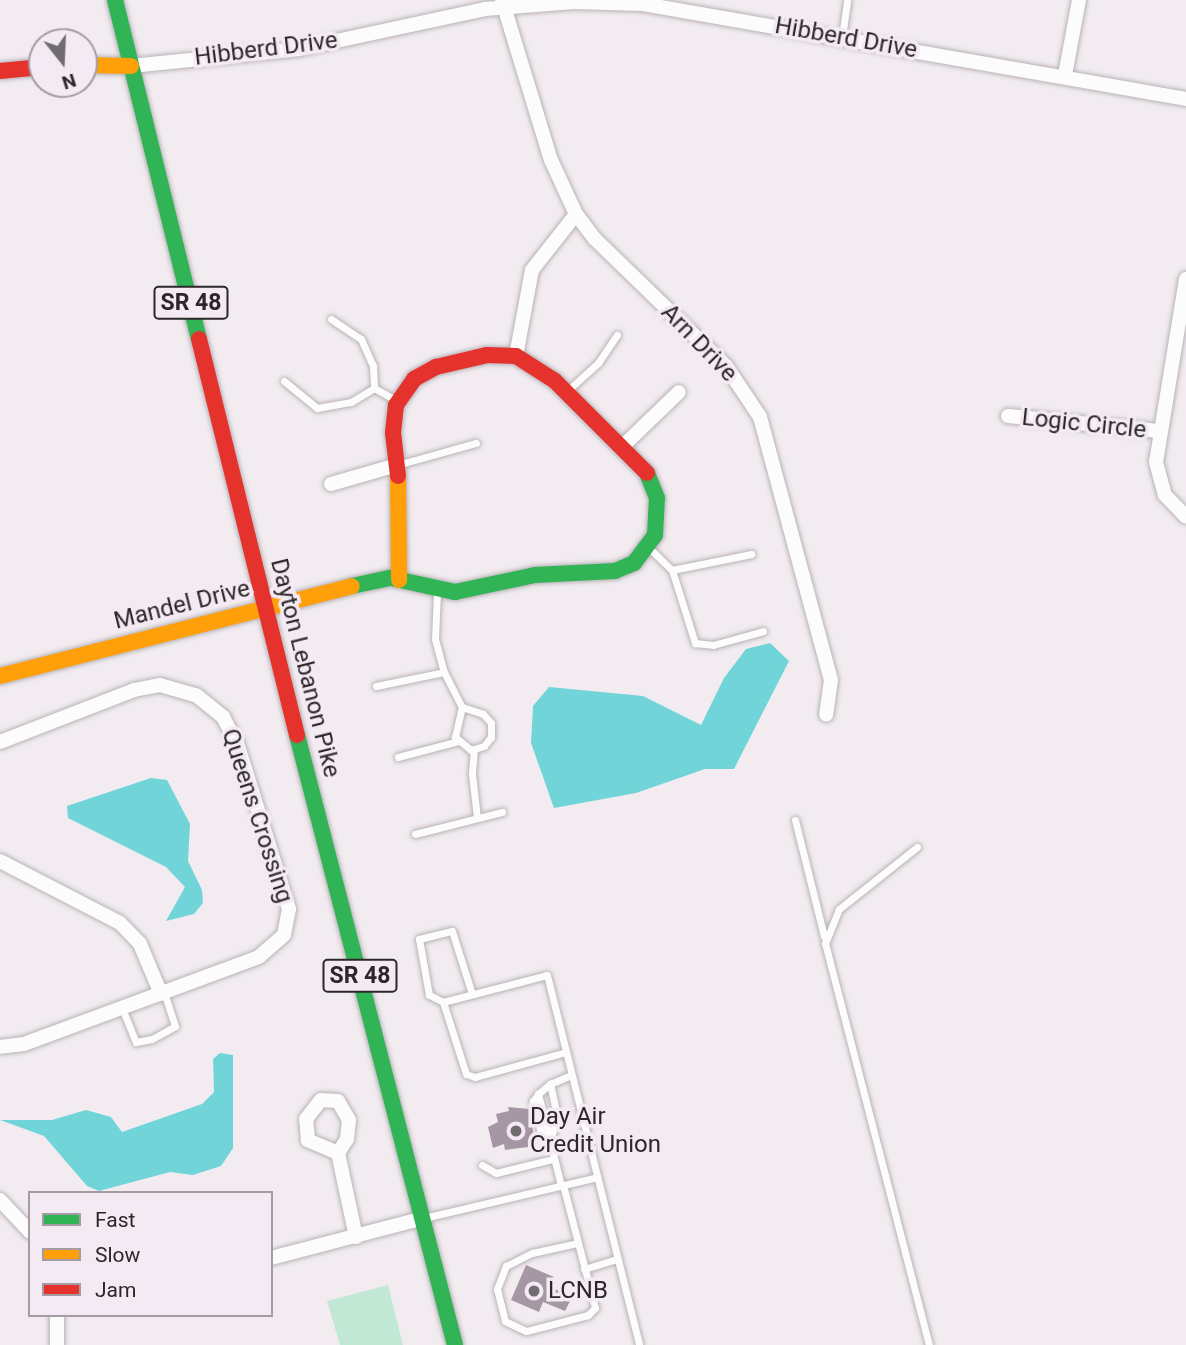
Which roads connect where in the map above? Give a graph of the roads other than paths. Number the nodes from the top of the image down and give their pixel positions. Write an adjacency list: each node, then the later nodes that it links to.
1 (115, 0): 7 (main road, Dayton Lebanon Pike / SR 48)
2 (847, 0): 5 (lane)
3 (1079, 0): 10 (street)
4 (503, 4): 5 (street, Hibberd Drive); 7 (street, Hibberd Drive); 12 (street, Arn Drive)
5 (842, 37): 10 (street, Hibberd Drive)
6 (98, 65): 7 (main road)
7 (131, 66): 34 (main road, Dayton Lebanon Pike / SR 48)
8 (28, 68): 9 (main road)
9 (0, 71)
10 (1065, 75): 11 (street, Hibberd Drive)
11 (1186, 99)
12 (576, 214): 16 (street); 40 (street, Arn Drive)
13 (1186, 279): 23 (street)
14 (331, 319): 18 (lane)
15 (617, 335): 19 (lane)
16 (516, 356): 19 (main road); 21 (main road)
17 (284, 381): 18 (lane)
18 (374, 388): 21 (lane)
19 (566, 391): 25 (main road)
20 (680, 392): 25 (street)
21 (397, 401): 26 (main road)
22 (1008, 416): 23 (street, Logic Circle)
23 (1159, 431): 28 (street)
24 (476, 443): 26 (lane)
25 (624, 445): 29 (main road)
26 (397, 465): 27 (street); 32 (main road)
27 (331, 484)
28 (1186, 517)
29 (648, 548): 31 (lane); 33 (main road, Mandel Drive)
30 (751, 554): 31 (lane)
31 (672, 570): 35 (lane)
32 (399, 580): 33 (main road, Mandel Drive); 34 (main road, Mandel Drive)
33 (438, 592): 36 (lane)
34 (267, 607): 37 (main road, Mandel Drive); 67 (main road, Dayton Lebanon Pike / SR 48)
35 (763, 631)
36 (444, 672): 38 (lane); 39 (lane)
37 (0, 677)
38 (376, 686)
39 (462, 708): 41 (lane); 43 (lane)
40 (826, 715)
41 (458, 741): 43 (lane); 44 (lane)
42 (0, 742): 52 (street, Queens Crossing)
43 (474, 749): 46 (lane)
44 (398, 757)
45 (502, 812): 46 (lane)
46 (477, 818): 48 (lane)
47 (794, 820): 51 (lane)
48 (415, 834)
49 (917, 847): 51 (lane)
50 (0, 861): 52 (street)
51 (825, 940): 78 (lane)
52 (162, 993): 55 (street, Queens Crossing); 55 (lane)
53 (472, 994): 54 (lane); 54 (lane); 57 (lane)
54 (443, 1002): 57 (lane)
55 (122, 1008): 56 (street, Queens Crossing)
56 (0, 1047)
57 (566, 1052): 58 (lane)
58 (571, 1075): 59 (lane); 64 (lane)
59 (550, 1084): 60 (lane); 60 (lane)
60 (550, 1141): 62 (lane)
61 (338, 1153): 69 (street)
62 (553, 1159): 63 (lane); 65 (lane)
63 (482, 1165)
64 (597, 1177): 65 (lane); 72 (lane)
65 (562, 1185): 67 (lane); 70 (lane)
66 (0, 1200): 68 (street)
67 (424, 1218): 69 (street); 76 (main road, Dayton Lebanon Pike / SR 48)
68 (28, 1229)
69 (356, 1237): 71 (street)
70 (577, 1243): 73 (lane); 73 (lane)
71 (273, 1258)
72 (617, 1259): 73 (lane); 77 (lane)
73 (584, 1269)
74 (57, 1317): 75 (street)
75 (57, 1345)
76 (455, 1345)
77 (639, 1345)
78 (929, 1345)

